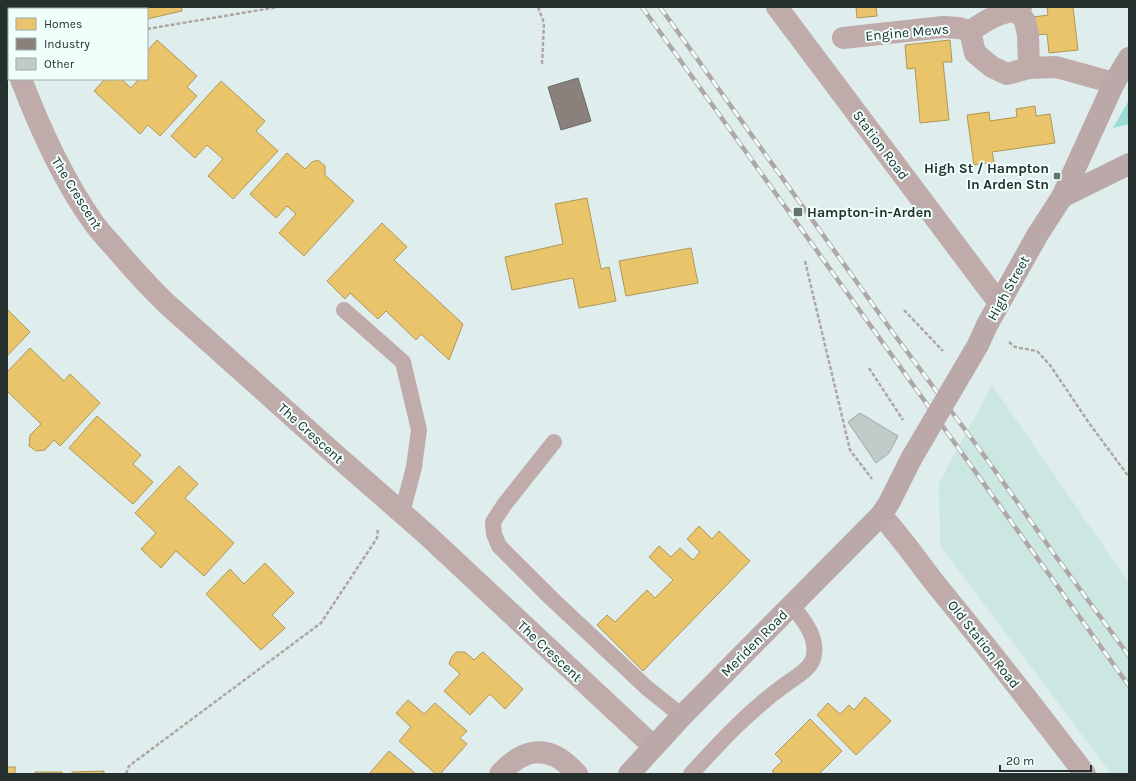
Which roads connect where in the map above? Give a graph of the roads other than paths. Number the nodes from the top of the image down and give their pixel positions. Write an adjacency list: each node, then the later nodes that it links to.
1 (777, 7): 11 (street, Station Road)
2 (1019, 9): 3 (street); 6 (street)
3 (970, 30): 4 (street, Engine Mews); 6 (street)
4 (843, 38)
5 (1129, 58): 8 (main road, High Street)
6 (1029, 68): 8 (street)
7 (21, 80): 14 (street, The Crescent)
8 (1114, 83): 10 (main road, High Street)
9 (1129, 164): 10 (main road)
10 (1062, 197): 11 (main road, High Street)
11 (999, 303): 15 (main road, High Street, bridge)
12 (344, 310): 14 (lane)
13 (554, 442): 17 (lane)
14 (402, 513): 18 (street, The Crescent)
15 (881, 515): 16 (main road, Meriden Road); 23 (street, Old Station Road)
16 (792, 605): 17 (main road, Meriden Road); 22 (lane)
17 (682, 716): 18 (main road, Meriden Road)
18 (653, 746): 21 (main road, Meriden Road)
19 (500, 774): 20 (street)
20 (577, 774)
21 (629, 774)
22 (691, 774)
23 (1085, 774)

